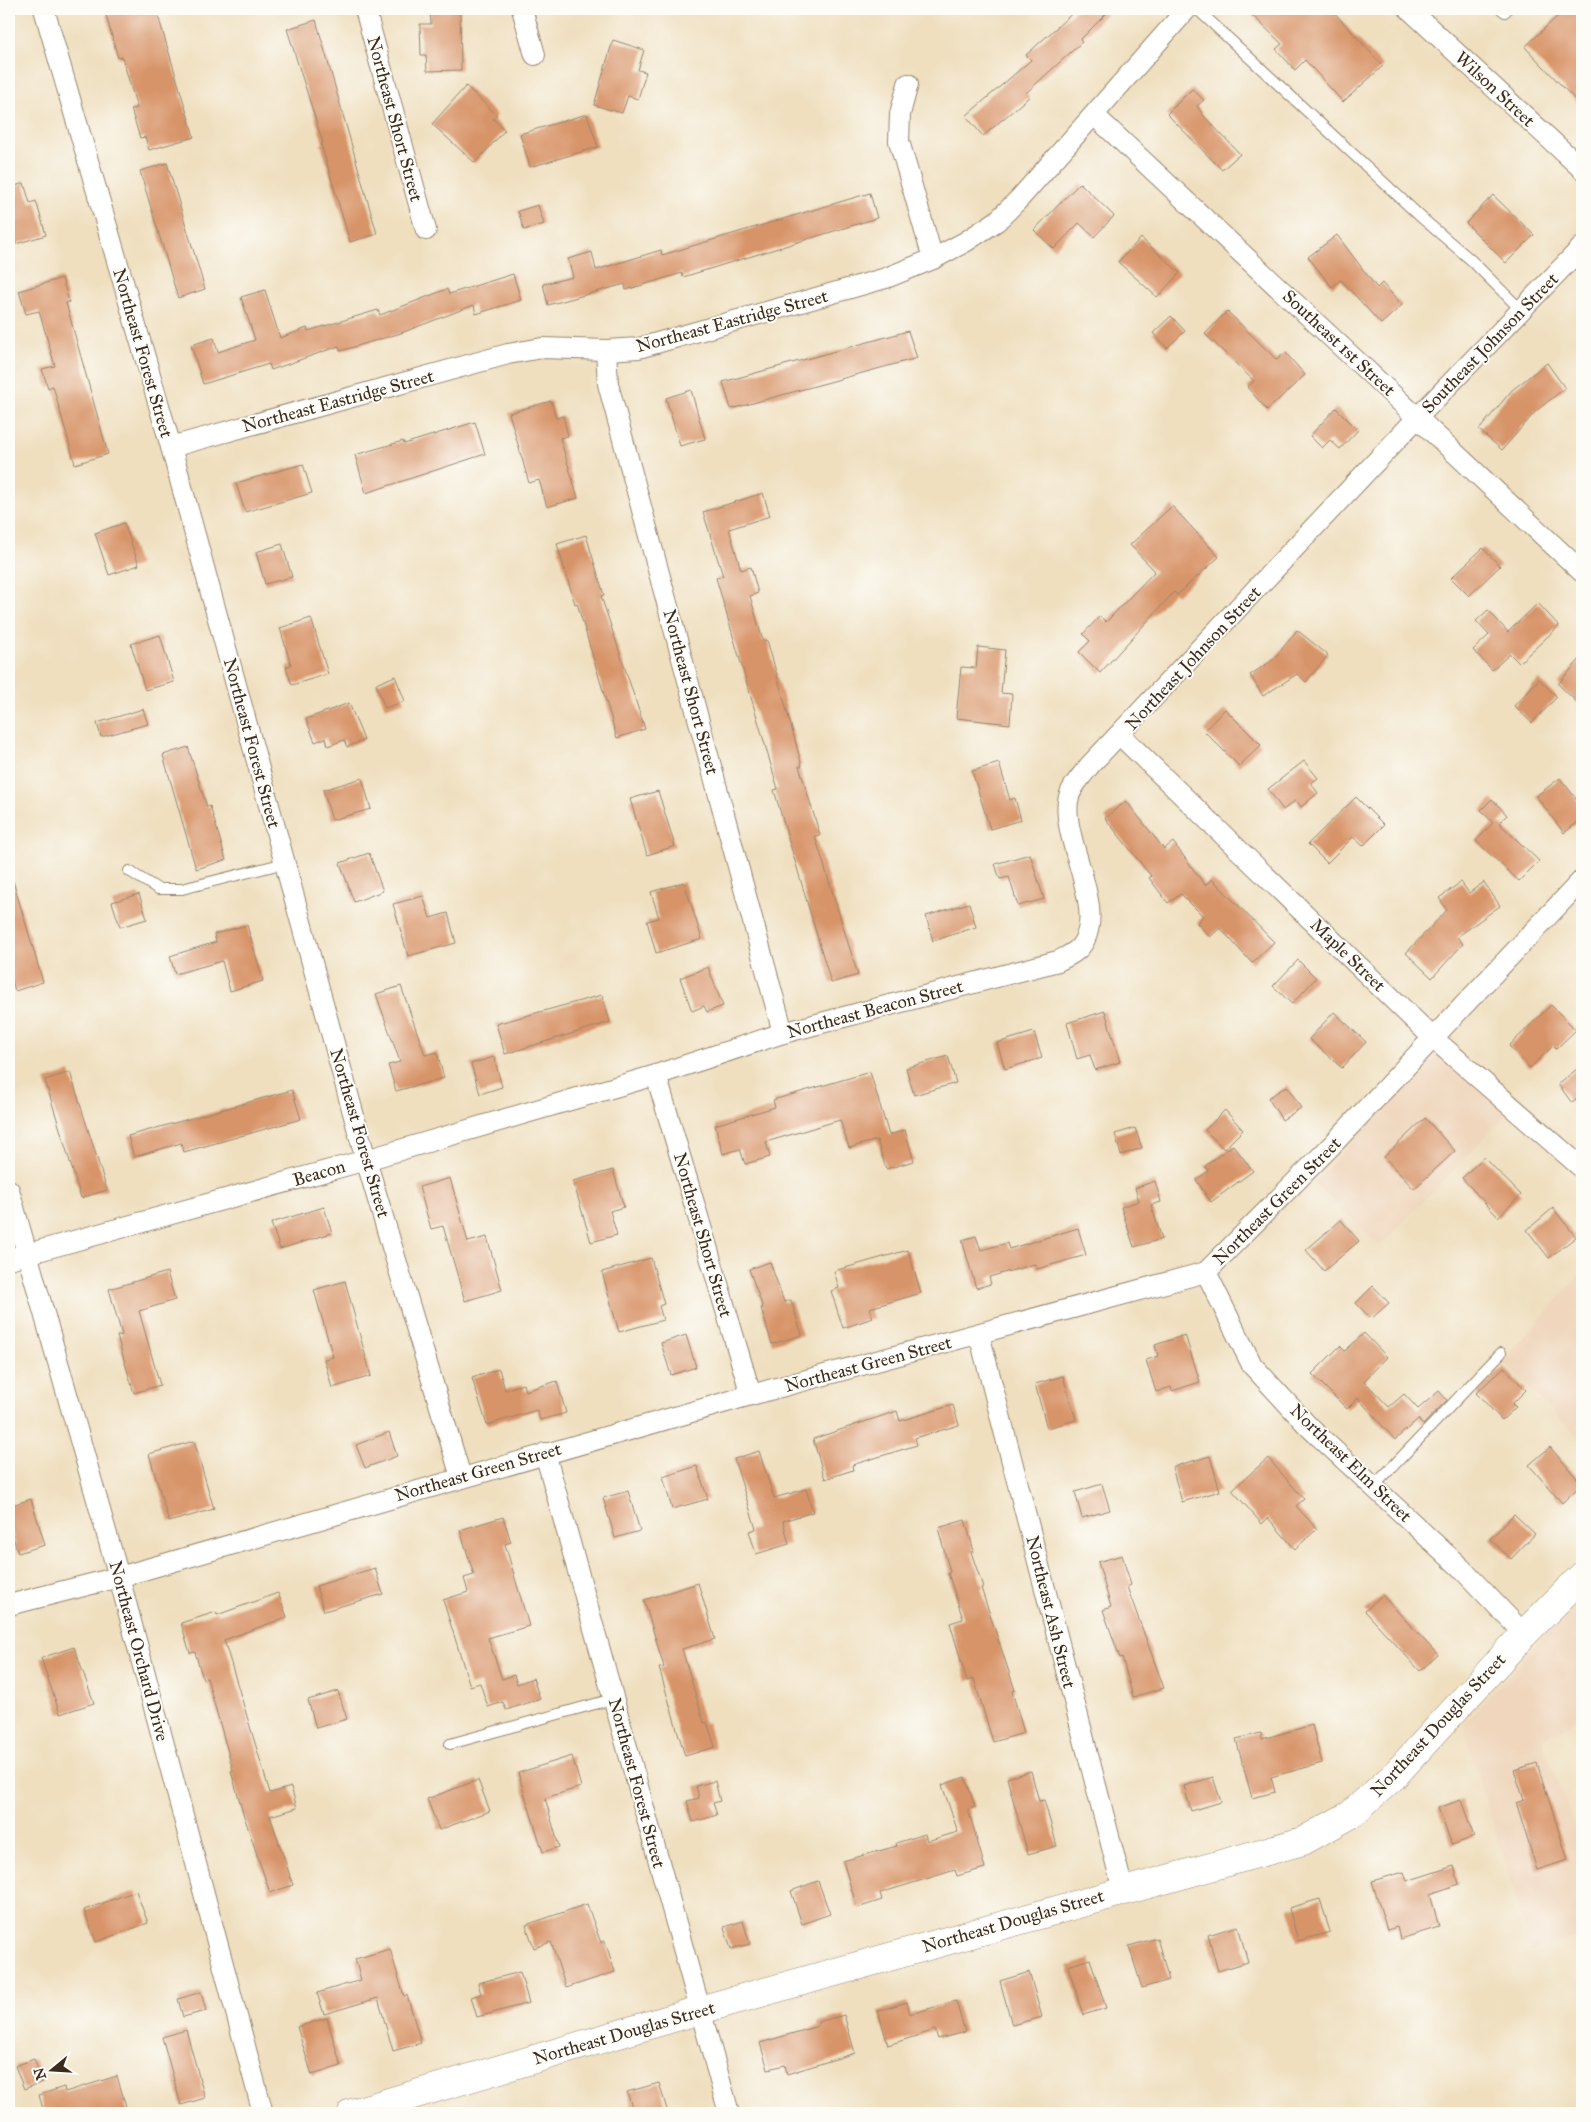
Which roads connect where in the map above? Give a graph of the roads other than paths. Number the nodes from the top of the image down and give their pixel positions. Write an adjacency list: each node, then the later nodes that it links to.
1 (44, 9): 19 (street, Northeast Forest Street)
2 (365, 9): 13 (street, Northeast Short Street)
3 (522, 9): 9 (street)
4 (1187, 9): 11 (street, Northeast Eastridge Street)
5 (1197, 9): 16 (lane)
6 (1409, 9): 12 (street, Wilson Street)
7 (1502, 9): 8 (lane)
8 (1507, 9)
9 (535, 55)
10 (908, 84): 15 (street)
11 (1094, 115): 15 (street, Northeast Eastridge Street); 18 (street, Southeast 1st Street)
12 (1582, 169)
13 (426, 230)
14 (1582, 247): 16 (street, Southeast Johnson Street)
15 (933, 259): 17 (street, Northeast Eastridge Street)
16 (1521, 310): 18 (street, Southeast Johnson Street)
17 (606, 350): 19 (street, Northeast Eastridge Street); 26 (street, Northeast Short Street)
18 (1418, 417): 20 (street, Southeast 1st Street); 21 (street, Northeast Johnson Street)
19 (170, 447): 22 (street, Northeast Forest Street)
20 (1582, 572)
21 (1120, 735): 25 (street, Northeast Johnson Street); 27 (street, Maple Street)
22 (285, 863): 23 (lane); 29 (street, Northeast Forest Street)
23 (129, 870)
24 (1582, 880): 27 (street, Northeast Green Street)
25 (1087, 937): 26 (street, Northeast Beacon Street)
26 (783, 1033): 28 (street, Northeast Beacon Street)
27 (1434, 1039): 30 (street, Maple Street); 33 (street, Northeast Green Street)
28 (656, 1075): 29 (street, Beacon); 36 (street, Northeast Short Street)
29 (366, 1160): 32 (street, Beacon); 38 (street, Northeast Forest Street)
30 (1582, 1168)
31 (9, 1190): 32 (street, Northeast Orchard Drive)
32 (17, 1257): 41 (street, Northeast Orchard Drive)
33 (1206, 1272): 34 (street, Northeast Green Street); 39 (street, Northeast Elm Street)
34 (979, 1334): 36 (street, Northeast Green Street); 46 (street, Northeast Ash Street)
35 (1501, 1353): 39 (lane)
36 (751, 1395): 37 (street, Northeast Green Street)
37 (545, 1453): 38 (street, Northeast Green Street); 44 (street, Northeast Forest Street)
38 (461, 1477): 41 (street, Northeast Green Street)
39 (1374, 1486): 43 (street, Northeast Elm Street)
40 (1582, 1576): 43 (main road, Northeast Douglas Street)
41 (119, 1577): 42 (street, Northeast Green Street); 48 (street, Northeast Orchard Drive)
42 (9, 1605)
43 (1524, 1634): 46 (main road, Northeast Douglas Street)
44 (613, 1699): 45 (lane); 47 (street, Northeast Forest Street)
45 (450, 1744)
46 (1122, 1890): 47 (main road, Northeast Douglas Street)
47 (700, 2010): 49 (main road, Northeast Douglas Street); 50 (street, Northeast Forest Street)
48 (264, 2113)
49 (352, 2113)
50 (729, 2113)

